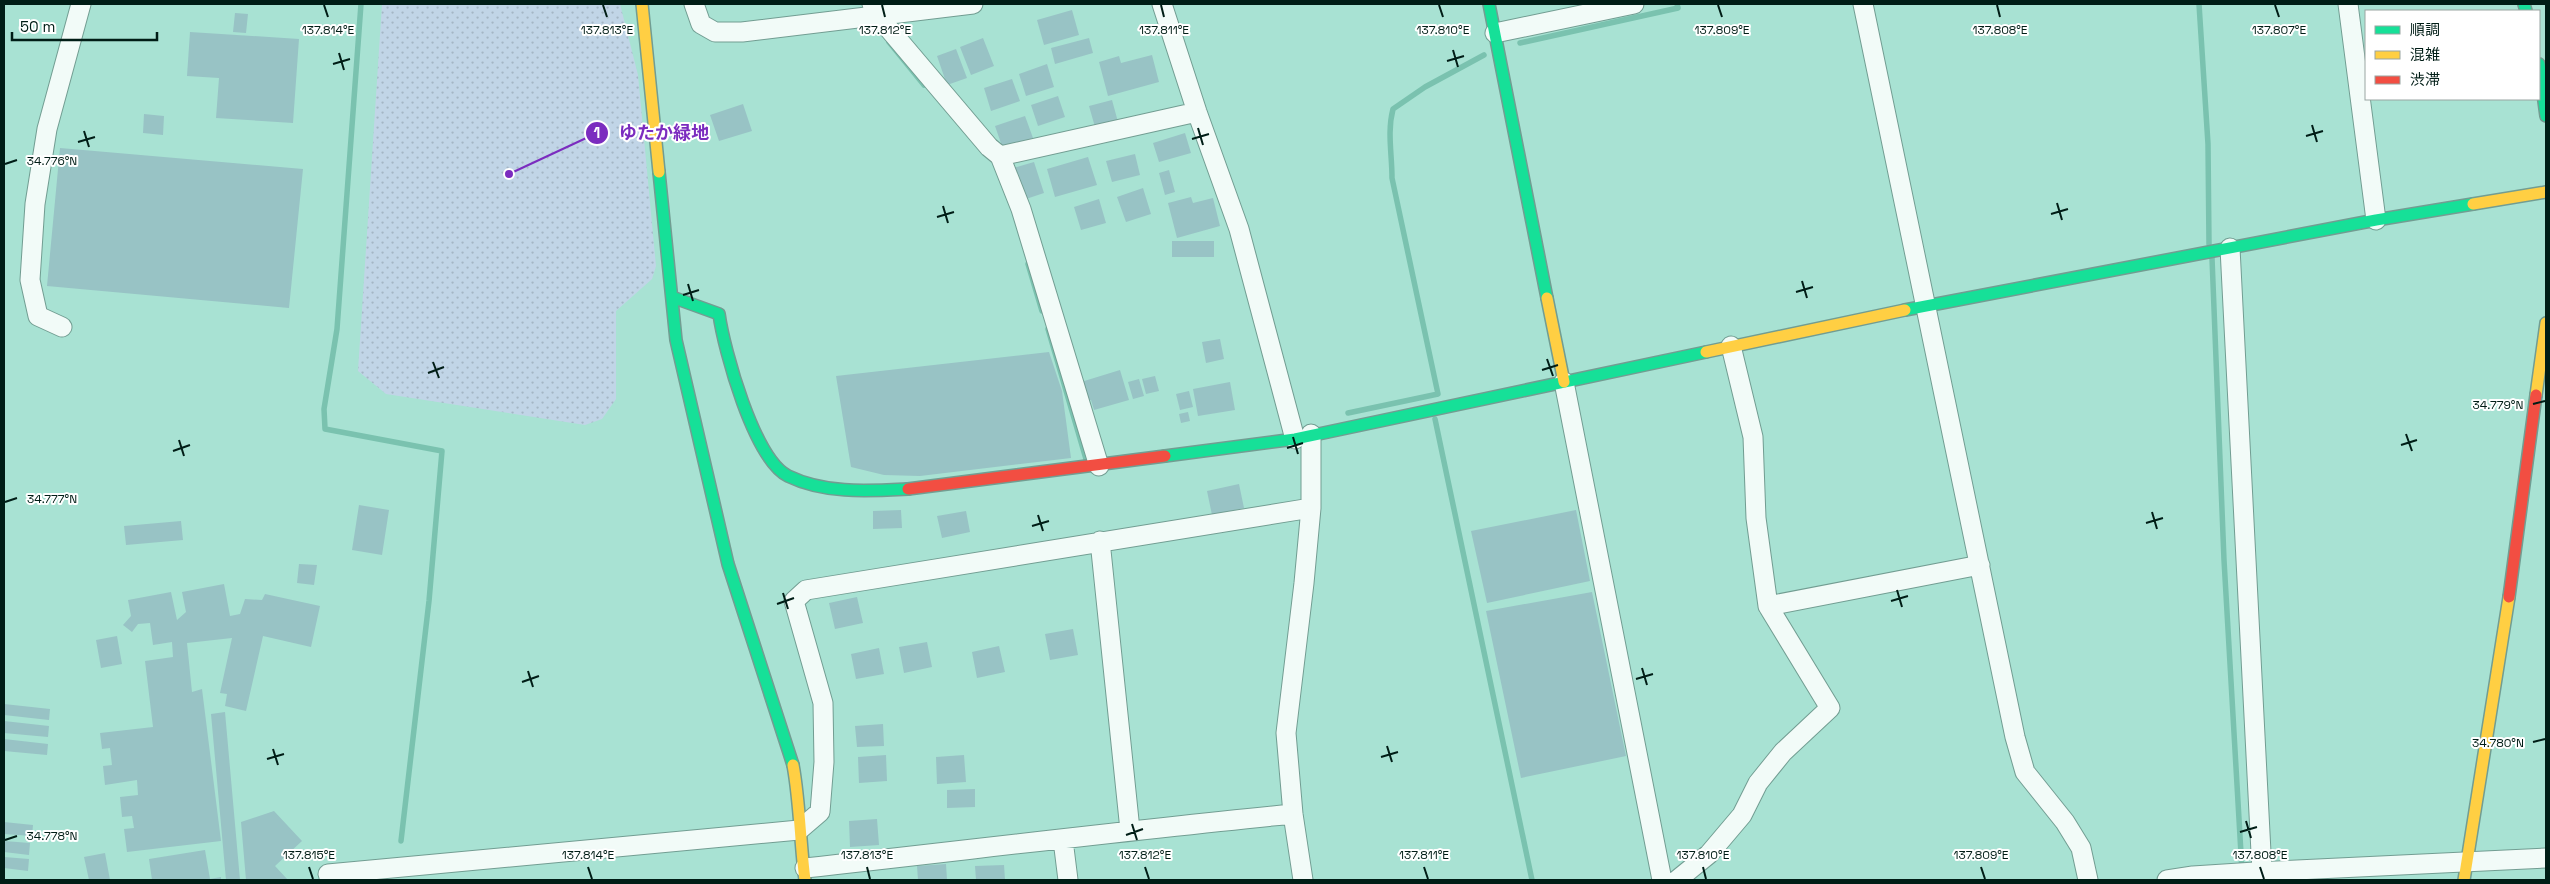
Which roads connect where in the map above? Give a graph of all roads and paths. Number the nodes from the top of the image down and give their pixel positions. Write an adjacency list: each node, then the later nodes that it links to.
1 (81, 4): 22 (street)
2 (642, 4): 19 (street)
3 (694, 4): 10 (street)
4 (973, 4): 10 (street)
5 (1162, 4): 13 (street)
6 (1489, 4): 11 (street)
7 (1634, 4): 11 (street)
8 (1863, 4): 20 (street)
9 (2348, 4): 17 (street)
10 (872, 13): 15 (street)
11 (1495, 33): 24 (street)
12 (2540, 71): 14 (street)
13 (1196, 112): 15 (street); 26 (street)
14 (2546, 116)
15 (1000, 156): 27 (street)
16 (2546, 192): 17 (street)
17 (2376, 220): 18 (street)
18 (2227, 248): 20 (street); 38 (street)
19 (672, 297): 27 (street); 33 (street)
20 (1926, 305): 23 (street); 30 (street)
21 (2546, 323): 25 (street)
22 (62, 328)
23 (1731, 346): 24 (street); 31 (street)
24 (1564, 382): 26 (street); 43 (street)
25 (2541, 391): 37 (street)
26 (1303, 437): 27 (street); 28 (street)
27 (1099, 465)
28 (1310, 508): 29 (street); 32 (street)
29 (1100, 541): 33 (street); 34 (street)
30 (1980, 565): 31 (street); 45 (street)
31 (1768, 606): 44 (street)
32 (1293, 814): 34 (street); 42 (street)
33 (799, 830): 39 (street); 40 (street)
34 (1130, 830): 35 (street)
35 (1063, 840): 40 (street); 41 (street)
36 (2546, 858): 37 (street)
37 (2465, 871): 38 (street)
38 (2259, 872): 46 (street)
39 (328, 874)
40 (805, 874)
41 (1068, 880)
42 (1303, 880)
43 (1662, 880)
44 (1677, 880)
45 (2088, 880)
46 (2167, 880)

